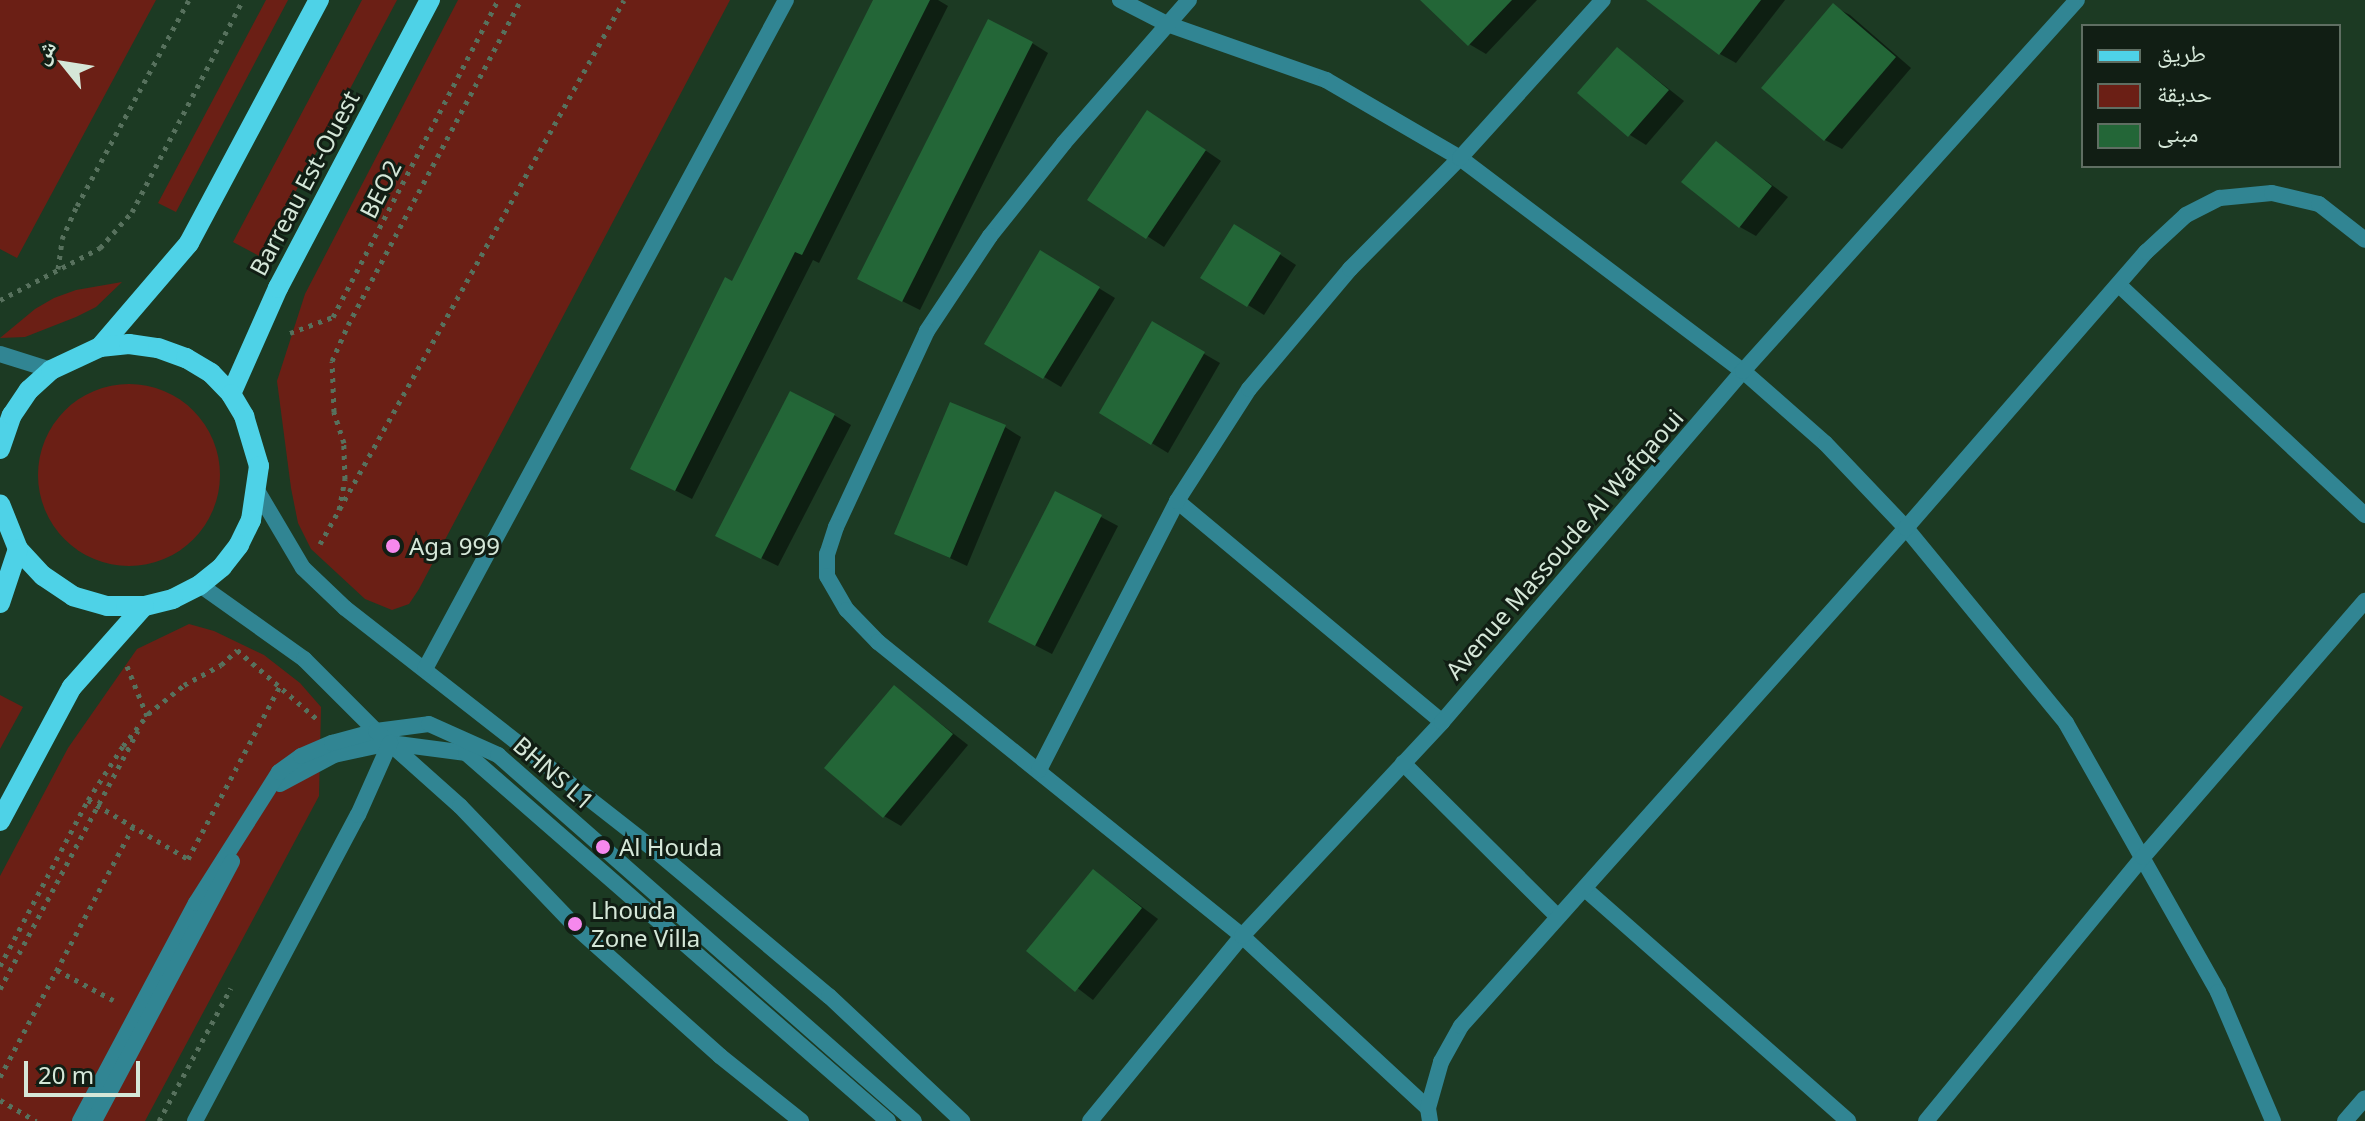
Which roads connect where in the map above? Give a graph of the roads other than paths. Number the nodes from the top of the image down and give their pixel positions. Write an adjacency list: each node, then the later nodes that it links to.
1 (319, 0): 12 (main road)
2 (430, 0): 16 (main road, Barreau Est-Ouest)
3 (786, 0): 29 (street)
4 (1120, 0): 8 (street)
5 (1189, 0): 8 (street)
6 (1603, 0): 9 (street)
7 (2077, 0): 15 (street, Avenue Massoude Al Wafqaoui)
8 (1167, 24): 9 (street); 34 (street)
9 (1460, 158): 15 (street); 19 (street)
10 (2365, 240): 11 (street)
11 (2119, 285): 21 (street); 22 (street)
12 (100, 347): 14 (main road); 16 (main road)
13 (0, 354): 14 (street)
14 (51, 370): 17 (main road)
15 (1743, 371): 22 (street); 30 (street, Avenue Massoude Al Wafqaoui)
16 (231, 394): 18 (main road)
17 (0, 449)
18 (258, 492): 24 (main road); 29 (street)
19 (1177, 501): 30 (street); 34 (street)
20 (0, 504): 23 (main road)
21 (2365, 515)
22 (1906, 528): 36 (street); 37 (street)
23 (18, 549): 26 (main road); 27 (main road)
24 (200, 585): 27 (main road); 31 (street)
25 (2365, 601): 28 (street)
26 (0, 603)
27 (144, 606): 35 (main road)
28 (2359, 620): 36 (street)
29 (425, 669): 48 (street)
30 (1442, 722): 33 (street, Avenue Massoude Al Wafqaoui)
31 (376, 731): 32 (street); 42 (street, BHNS L1); 47 (street, BHNS L1)
32 (390, 743): 43 (street, BHNS L1); 44 (street); 45 (street); 46 (street, BHNS L1)
33 (1403, 763): 38 (street); 39 (street, Avenue Massoude Al Wafqaoui)
34 (1039, 770): 39 (street)
35 (0, 821)
36 (2143, 857): 51 (street); 52 (street)
37 (1585, 889): 38 (street); 50 (street)
38 (1558, 917): 41 (street)
39 (1242, 936): 41 (street); 49 (street, Avenue Massoude Al Wafqaoui)
40 (2365, 1098): 53 (street)
41 (1429, 1114)
42 (80, 1121)
43 (94, 1121)
44 (195, 1121)
45 (801, 1121)
46 (888, 1121)
47 (914, 1121)
48 (962, 1121)
49 (1090, 1121)
50 (1848, 1121)
51 (1926, 1121)
52 (2273, 1121)
53 (2345, 1121)

